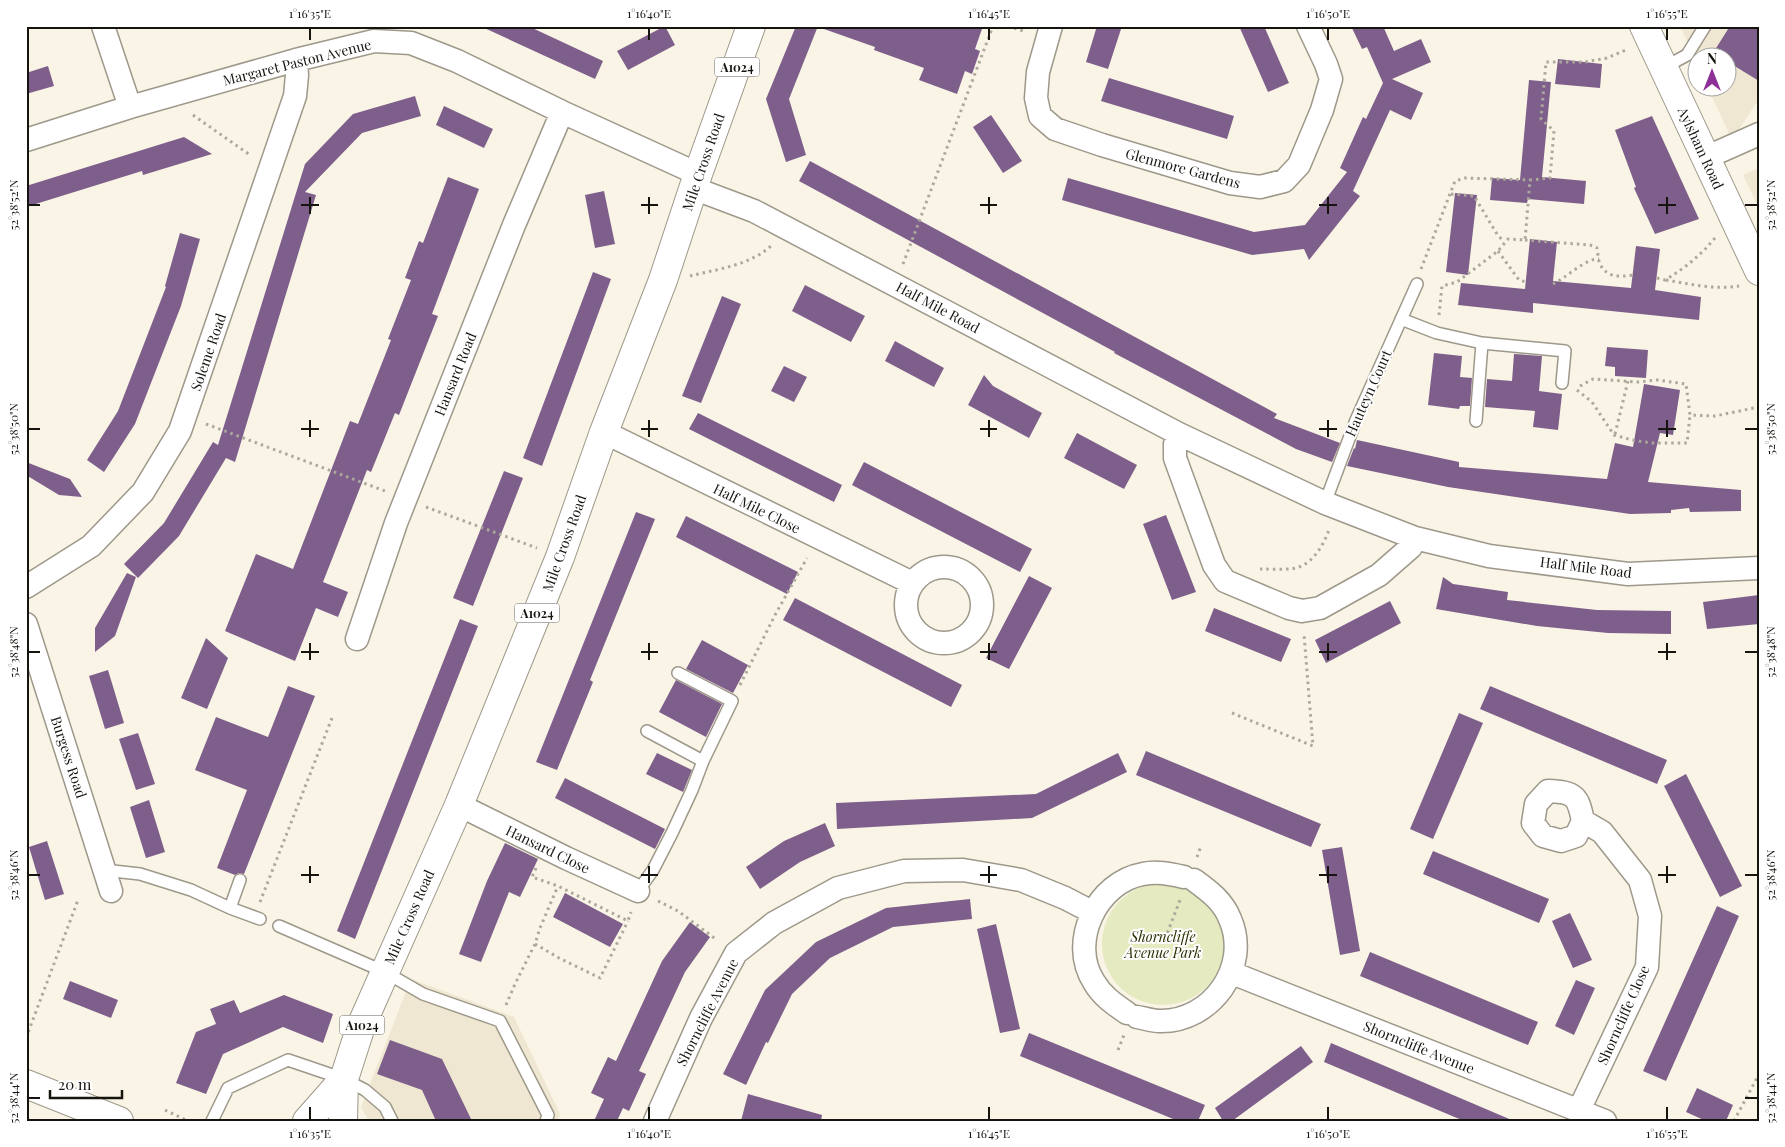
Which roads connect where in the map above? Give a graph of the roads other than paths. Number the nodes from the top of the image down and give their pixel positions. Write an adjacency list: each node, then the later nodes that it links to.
1 (103, 26): 10 (street)
2 (751, 26): 15 (main road, Mile Cross Road / A1024)
3 (1051, 26): 4 (street, Glenmore Gardens)
4 (1308, 26)
5 (1705, 26): 9 (lane)
6 (372, 33): 8 (street, Margaret Paston Avenue); 11 (street, Margaret Paston Avenue)
7 (1647, 33): 9 (main road, Aylsham Road)
8 (296, 60): 10 (street, Margaret Paston Avenue); 28 (street, Soleme Road)
9 (1663, 68): 14 (main road, Aylsham Road)
10 (130, 107): 13 (street, Margaret Paston Avenue)
11 (562, 112): 15 (street, Margaret Paston Avenue); 30 (street, Hansard Road)
12 (1759, 134): 14 (street)
13 (26, 140)
14 (1705, 158): 16 (main road, Aylsham Road)
15 (696, 181): 22 (main road, Mile Cross Road / A1024); 23 (street, Half Mile Road)
16 (1751, 278)
17 (1417, 284): 18 (lane, Hauteyn Court)
18 (1402, 319): 19 (lane); 24 (lane, Hauteyn Court)
19 (1482, 343): 20 (lane); 21 (lane)
20 (1562, 383)
21 (1476, 420)
22 (604, 432): 27 (street, Half Mile Close); 34 (main road, Mile Cross Road / A1024)
23 (1179, 434): 24 (street, Half Mile Road); 25 (street)
24 (1324, 503): 25 (street, Half Mile Road)
25 (1415, 538): 26 (street, Half Mile Road)
26 (1759, 568)
27 (912, 583)
28 (26, 587)
29 (26, 624): 36 (street, Burgess Road)
30 (357, 639)
31 (678, 673): 33 (lane)
32 (647, 731): 33 (lane)
33 (703, 761): 38 (lane)
34 (459, 805): 38 (street, Hansard Close); 43 (main road, Mile Cross Road / A1024)
35 (1583, 821): 47 (street, Shorncliffe Close)
36 (107, 880): 39 (lane)
37 (240, 880): 39 (lane)
38 (638, 891)
39 (230, 908): 41 (lane)
40 (1092, 912): 44 (street); 44 (street); 54 (street, Shorncliffe Avenue)
41 (257, 918)
42 (280, 926): 43 (lane)
43 (385, 972): 45 (main road, Mile Cross Road / A1024); 53 (lane)
44 (1232, 973): 47 (street, Shorncliffe Avenue)
45 (344, 1079): 49 (lane); 50 (main road, Mile Cross Road / A1024); 51 (main road, Mile Cross Road / A1024); 52 (lane)
46 (26, 1084): 48 (main road)
47 (1579, 1110): 55 (street, Shorncliffe Avenue)
48 (120, 1121)
49 (212, 1121)
50 (307, 1121)
51 (342, 1121)
52 (392, 1121)
53 (546, 1121)
54 (655, 1121)
55 (1605, 1121)

